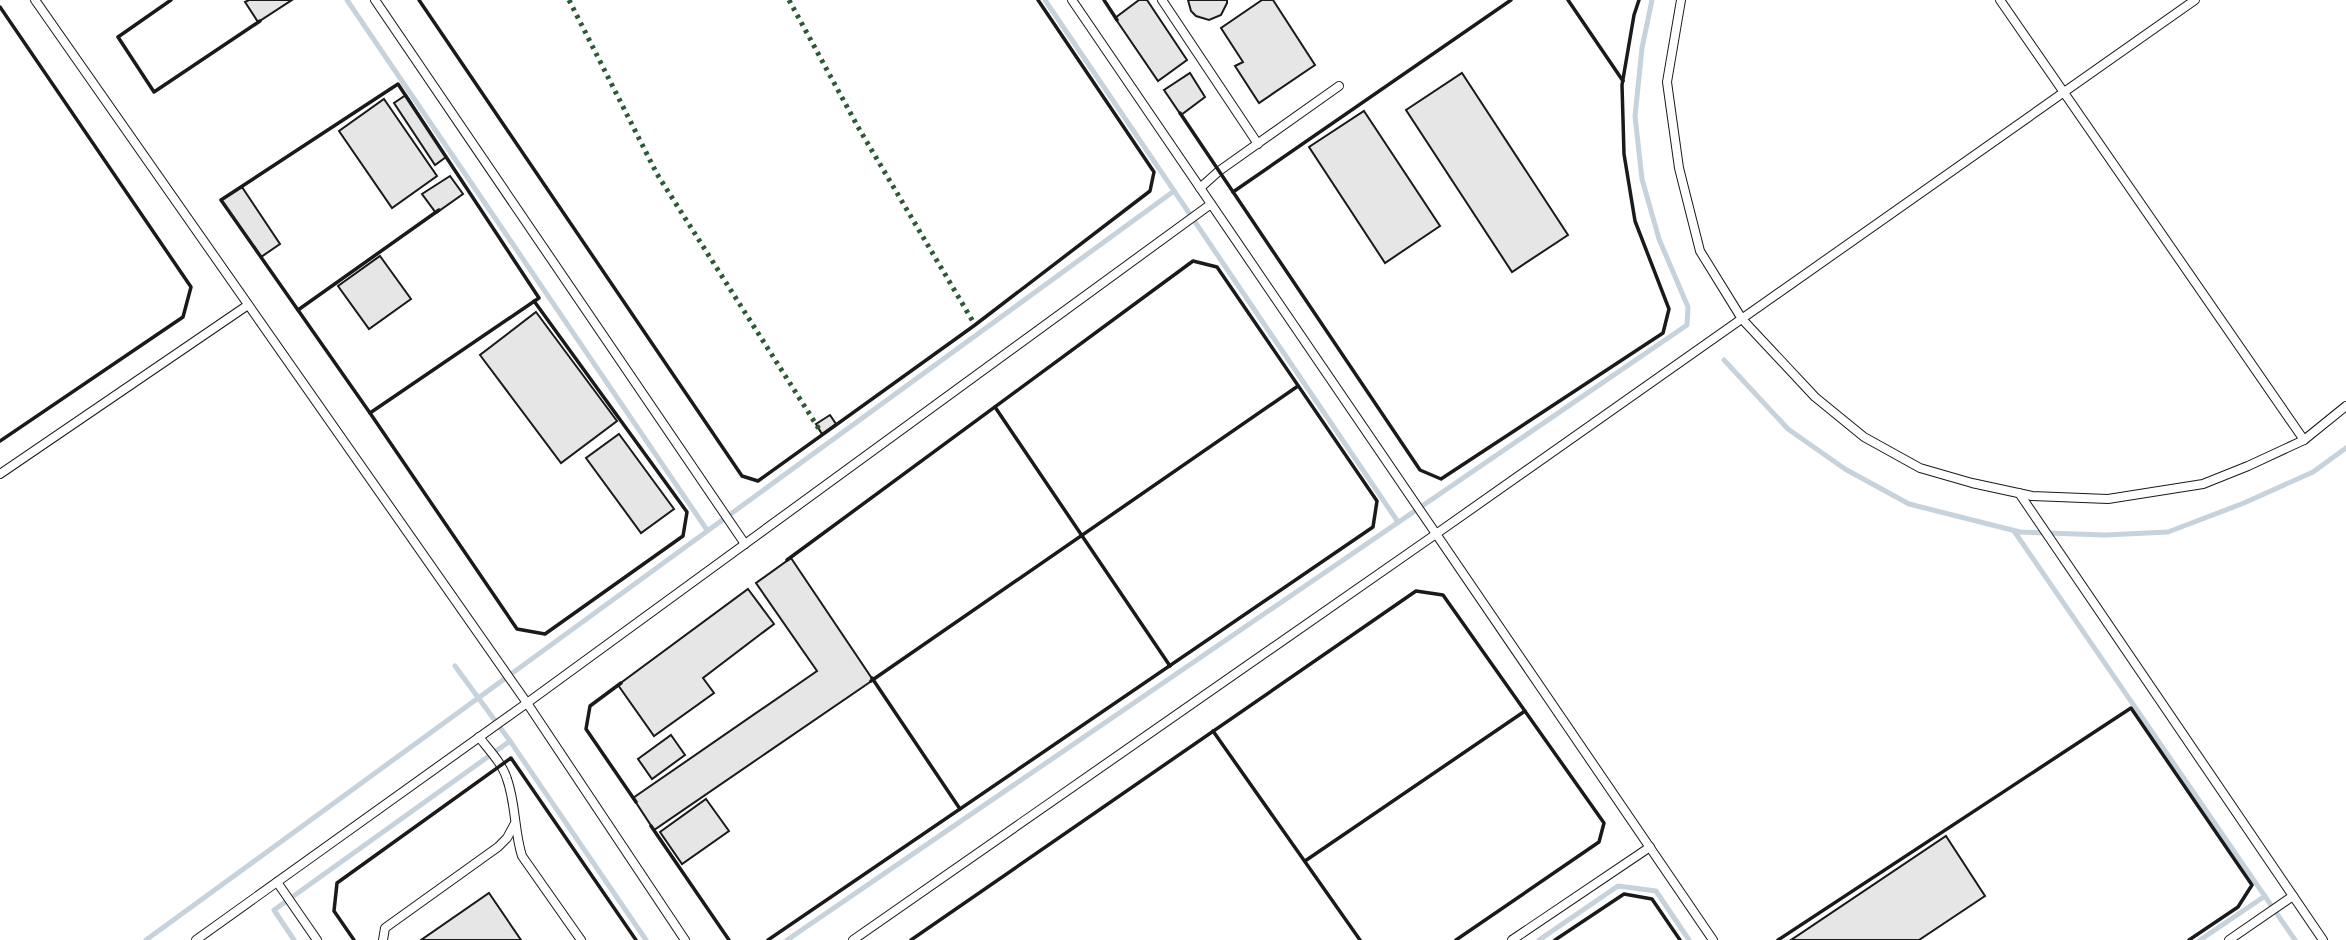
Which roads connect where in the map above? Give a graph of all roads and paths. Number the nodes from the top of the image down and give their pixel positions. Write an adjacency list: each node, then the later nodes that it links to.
1 (34, 0): 13 (lane)
2 (375, 0): 20 (lane)
3 (1072, 0): 11 (lane)
4 (1162, 0): 10 (lane)
5 (1681, 0): 14 (lane)
6 (2000, 0): 9 (lane)
7 (2195, 0): 9 (lane)
8 (1339, 86): 10 (lane)
9 (2064, 92): 14 (lane); 16 (lane)
10 (1258, 144): 11 (lane)
11 (1200, 188): 12 (lane)
12 (1211, 204): 19 (lane); 20 (lane)
13 (248, 305): 17 (lane); 21 (lane)
14 (1742, 319): 18 (lane); 19 (lane)
15 (2346, 405): 16 (lane)
16 (2304, 440): 18 (lane)
17 (0, 474)
18 (2019, 493): 26 (lane)
19 (1436, 534): 24 (lane); 32 (lane)
20 (745, 544): 21 (lane)
21 (527, 703): 22 (lane); 31 (lane)
22 (479, 737): 23 (lane); 25 (lane)
23 (514, 825): 29 (lane); 30 (lane)
24 (1650, 847): 33 (lane); 34 (lane)
25 (277, 882): 27 (lane); 28 (lane)
26 (2293, 896): 35 (lane); 36 (lane)
27 (196, 940)
28 (317, 940)
29 (383, 940)
30 (581, 940)
31 (685, 940)
32 (853, 940)
33 (1512, 940)
34 (1713, 940)
35 (2229, 940)
36 (2323, 940)

